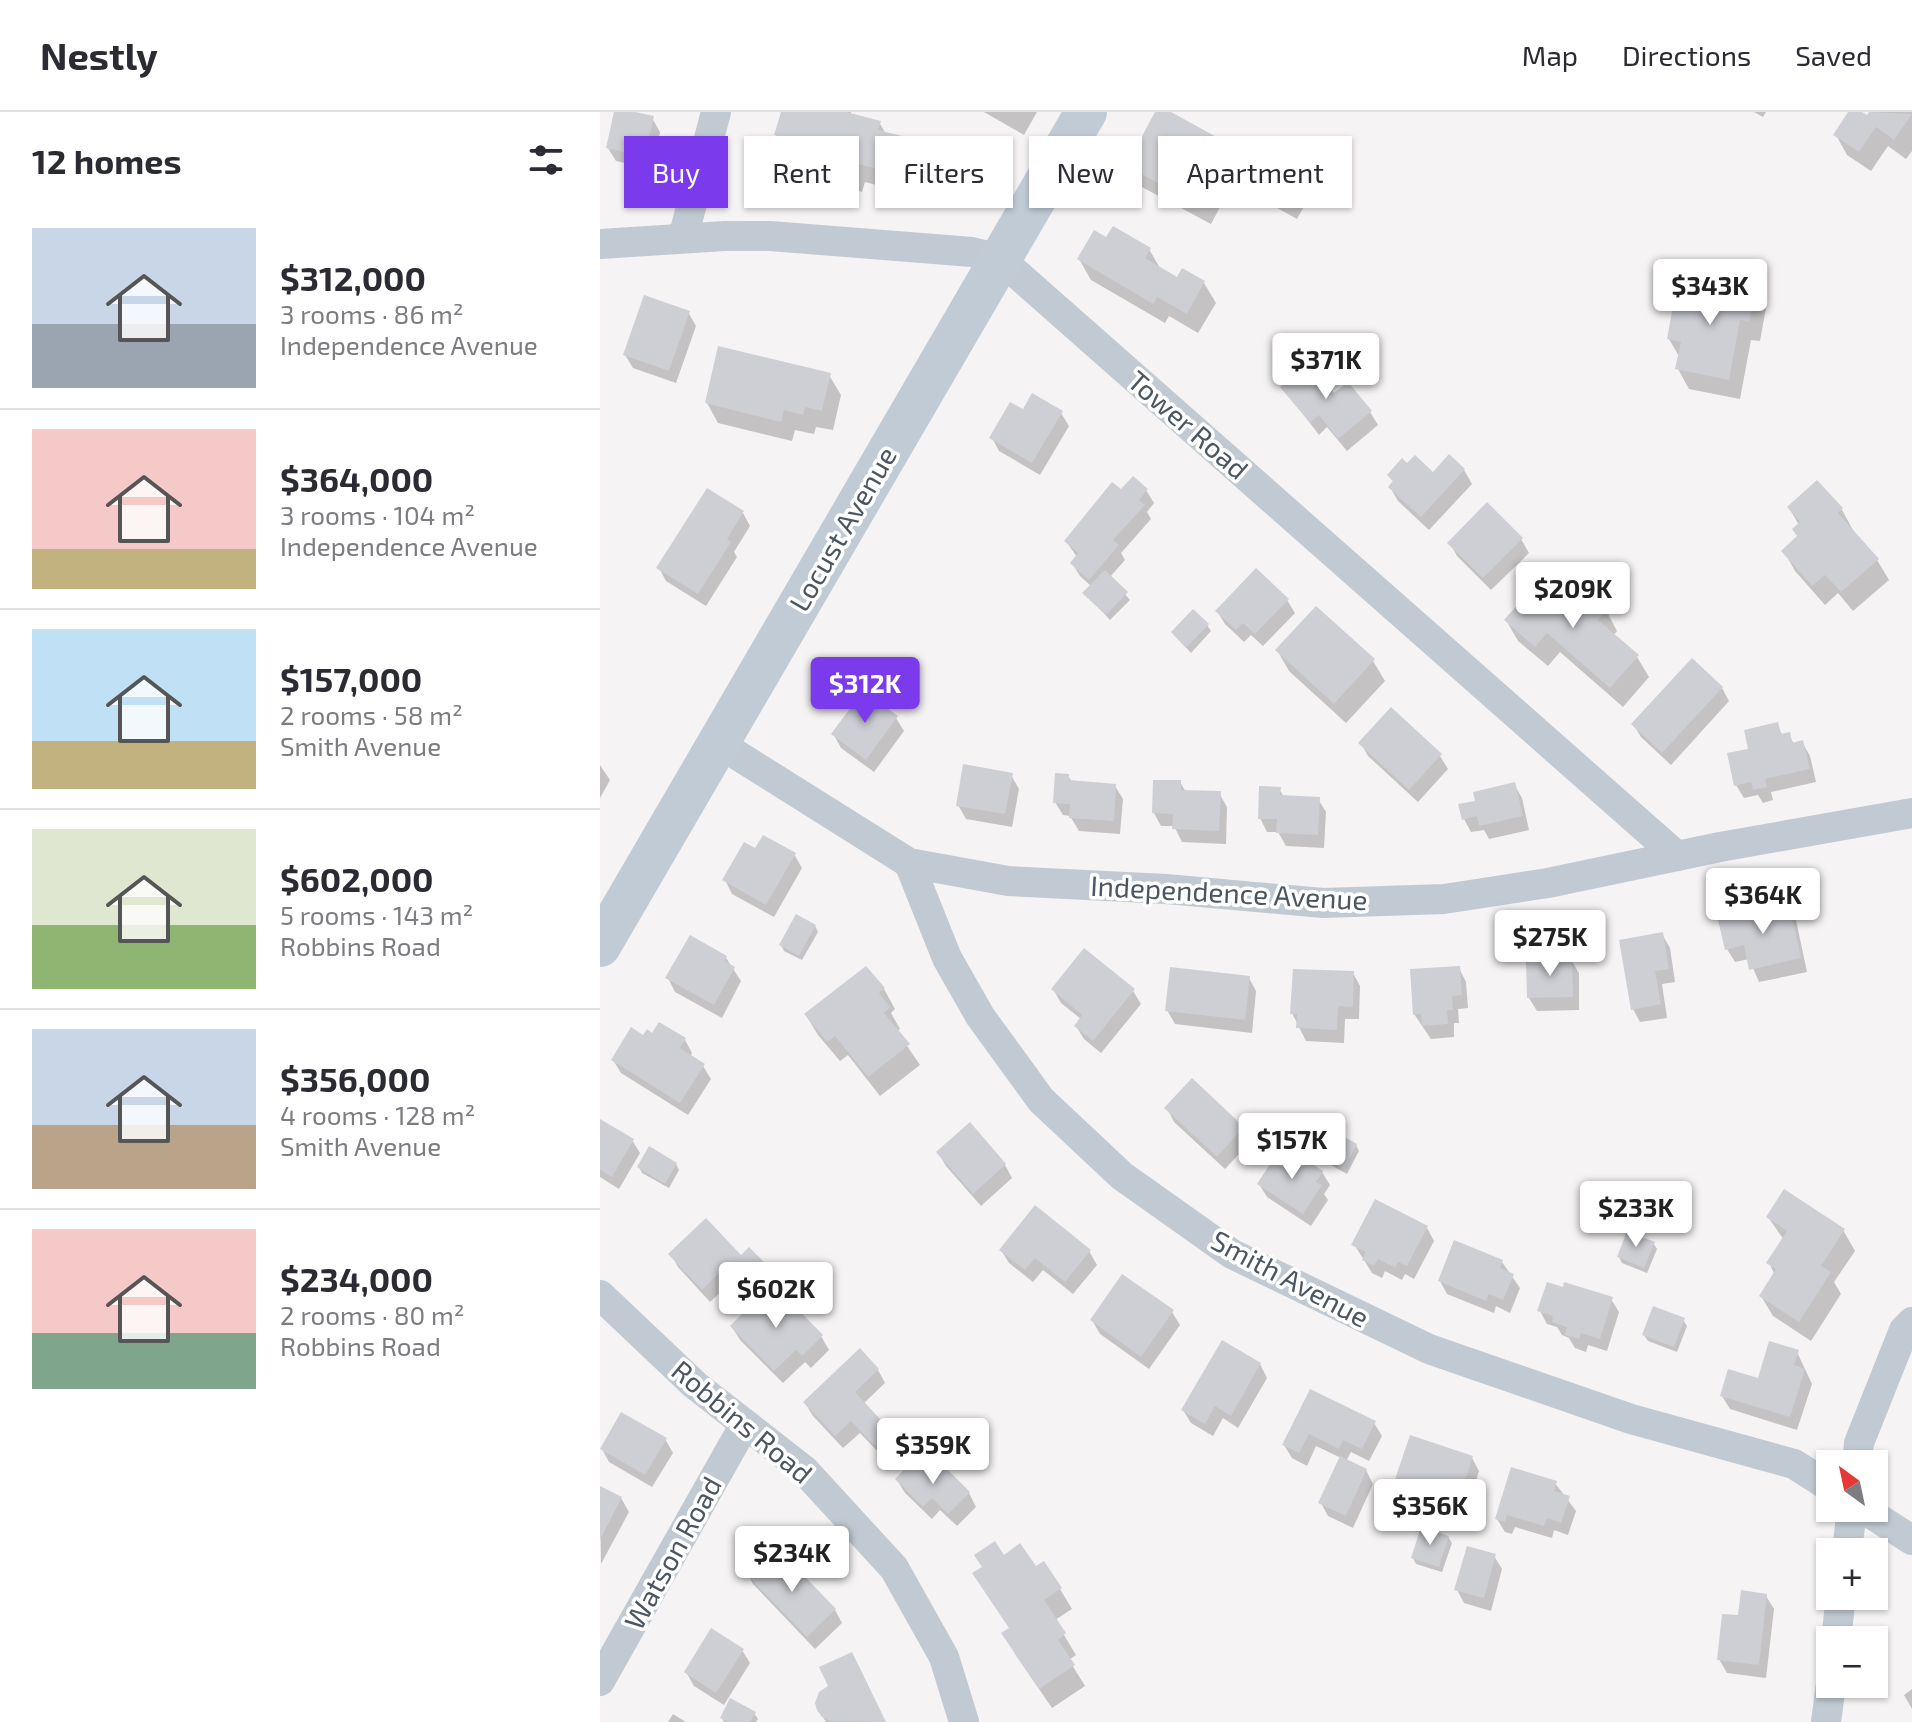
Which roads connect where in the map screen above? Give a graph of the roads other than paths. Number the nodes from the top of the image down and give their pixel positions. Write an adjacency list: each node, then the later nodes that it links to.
1 (716, 112): 3 (street)
2 (1086, 112): 5 (street, Locust Avenue)
3 (683, 238): 4 (street); 5 (street)
4 (600, 244)
5 (1000, 259): 6 (street, Locust Avenue); 8 (street, Tower Road)
6 (718, 743): 9 (street, Independence Avenue); 10 (street, Locust Avenue)
7 (1912, 813): 8 (street, Independence Avenue)
8 (1677, 856): 9 (street, Independence Avenue)
9 (909, 863): 15 (street, Smith Avenue)
10 (600, 946)
11 (600, 1295): 13 (street, Robbins Road)
12 (1912, 1322): 14 (street)
13 (745, 1424): 18 (street, Watson Road); 20 (street, Robbins Road)
14 (1858, 1450)
15 (1816, 1478)
16 (1884, 1522): 17 (street)
17 (1912, 1540)
18 (600, 1681)
19 (1829, 1698): 21 (street)
20 (964, 1722)
21 (1826, 1722)

